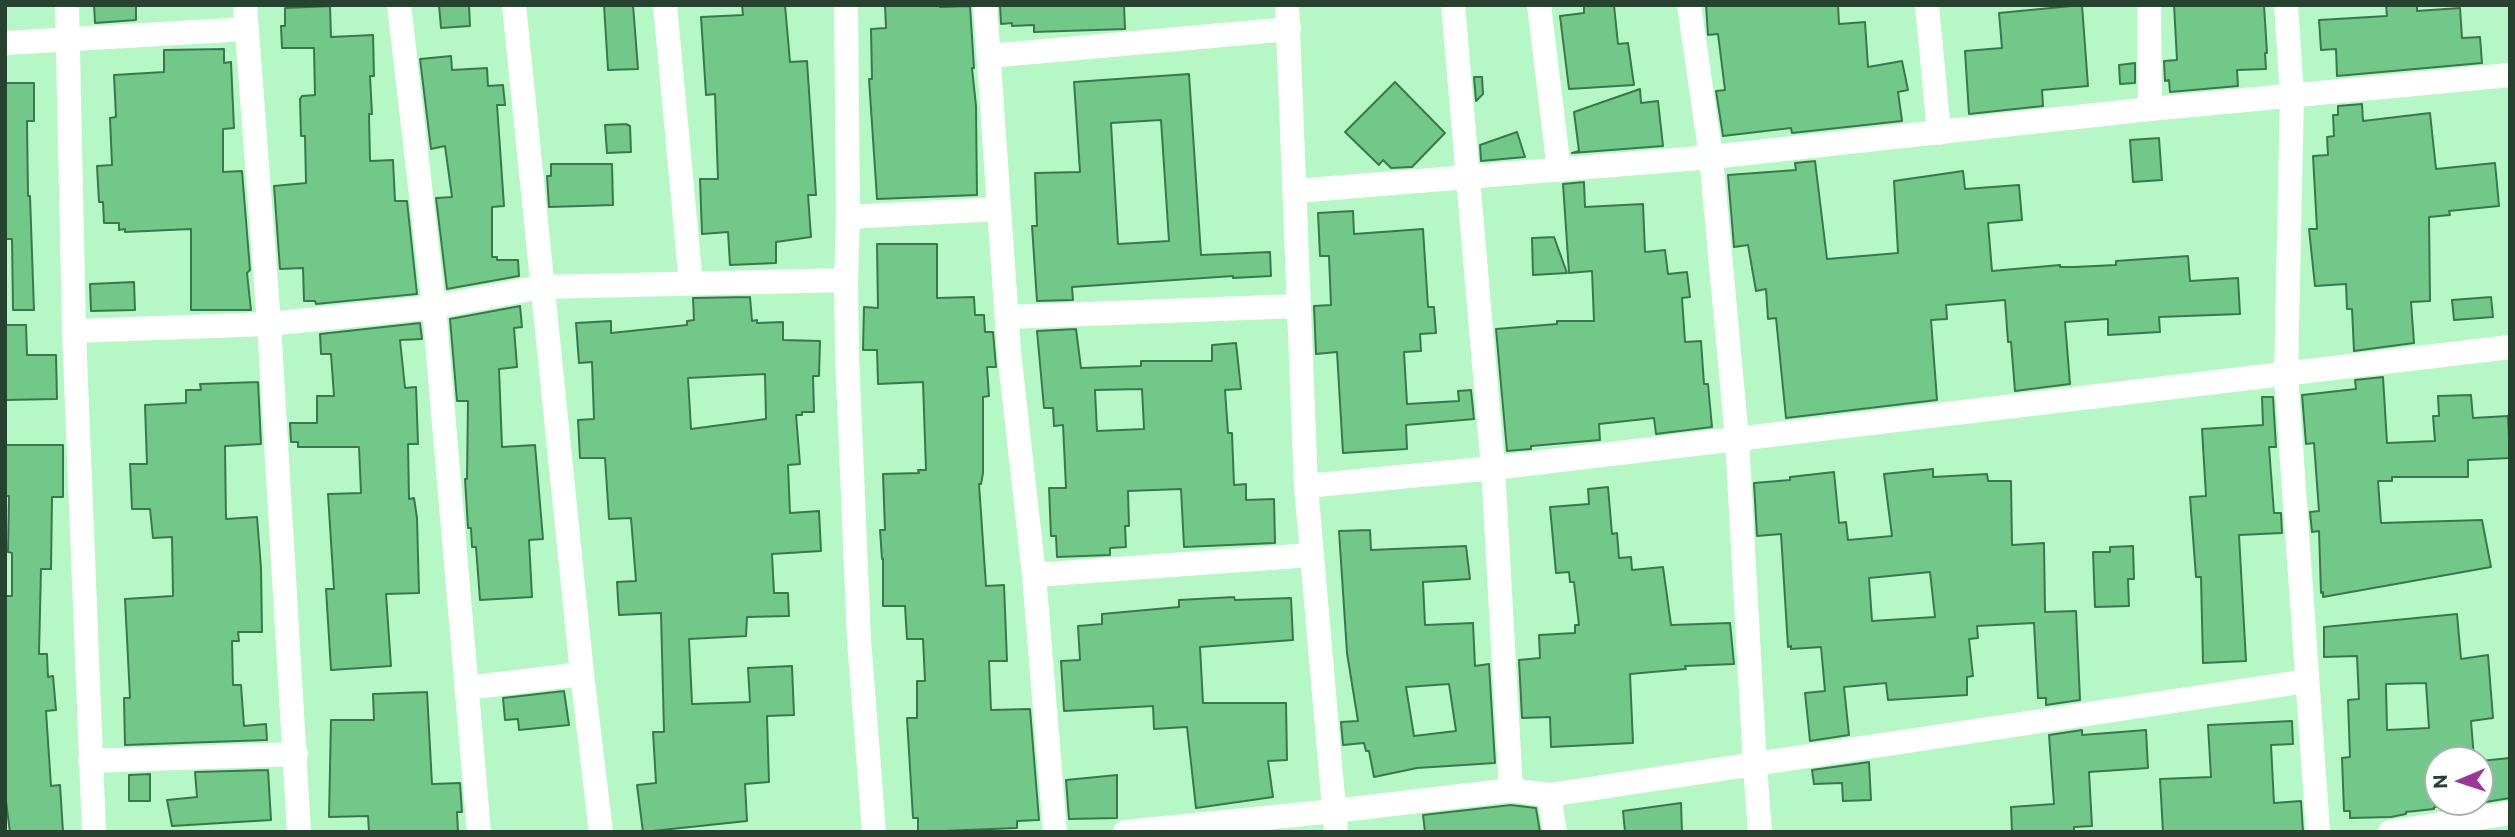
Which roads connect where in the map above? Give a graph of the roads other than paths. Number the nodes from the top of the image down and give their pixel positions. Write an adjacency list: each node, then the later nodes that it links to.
1 (67, 5): 15 (street)
2 (399, 5): 32 (street)
3 (514, 5): 30 (street)
4 (665, 5): 29 (street)
5 (846, 5): 27 (street)
6 (985, 5): 17 (street)
7 (1453, 5): 24 (street)
8 (1539, 5): 23 (street)
9 (1689, 5): 22 (street)
10 (1927, 5): 21 (street)
11 (2149, 5): 20 (street)
12 (2286, 5): 19 (street)
13 (246, 17): 15 (street); 34 (street)
14 (1288, 17): 17 (street); 25 (street)
15 (68, 41): 16 (street); 35 (street)
16 (5, 43)
17 (989, 56): 26 (street)
18 (2510, 75): 19 (street)
19 (2292, 95): 20 (street); 37 (street)
20 (2150, 109): 21 (street)
21 (1939, 133): 22 (street)
22 (1711, 157): 23 (street); 38 (street)
23 (1559, 170): 24 (street)
24 (1468, 177): 25 (street); 39 (street)
25 (1296, 191): 31 (street)
26 (999, 209): 27 (street); 33 (street)
27 (848, 217): 28 (street)
28 (846, 280): 29 (street); 57 (street)
29 (691, 284): 30 (street)
30 (541, 287): 32 (street); 43 (street)
31 (1298, 306): 33 (street); 40 (street)
32 (434, 307): 34 (street); 45 (street)
33 (1008, 317): 42 (street)
34 (269, 324): 35 (street); 46 (street)
35 (74, 331): 47 (street)
36 (2510, 347): 37 (street)
37 (2286, 375): 38 (street); 44 (street)
38 (1737, 439): 39 (street); 48 (street)
39 (1493, 468): 40 (street); 49 (street)
40 (1306, 486): 41 (street)
41 (1311, 555): 42 (street); 52 (street)
42 (1034, 575): 58 (street)
43 (582, 674): 45 (street); 56 (street)
44 (2307, 681): 48 (street); 62 (street)
45 (466, 688): 55 (street)
46 (296, 754): 47 (street); 54 (street)
47 (90, 761): 53 (street)
48 (1755, 766): 50 (street); 61 (street)
49 (1511, 790): 50 (street); 52 (street)
50 (1549, 795): 60 (street)
51 (2510, 813): 63 (street)
52 (1335, 822): 59 (street)
53 (94, 832)
54 (299, 832)
55 (480, 832)
56 (601, 832)
57 (874, 832)
58 (1055, 832)
59 (1125, 832)
60 (1555, 832)
61 (1760, 832)
62 (2318, 832)
63 (2390, 832)

